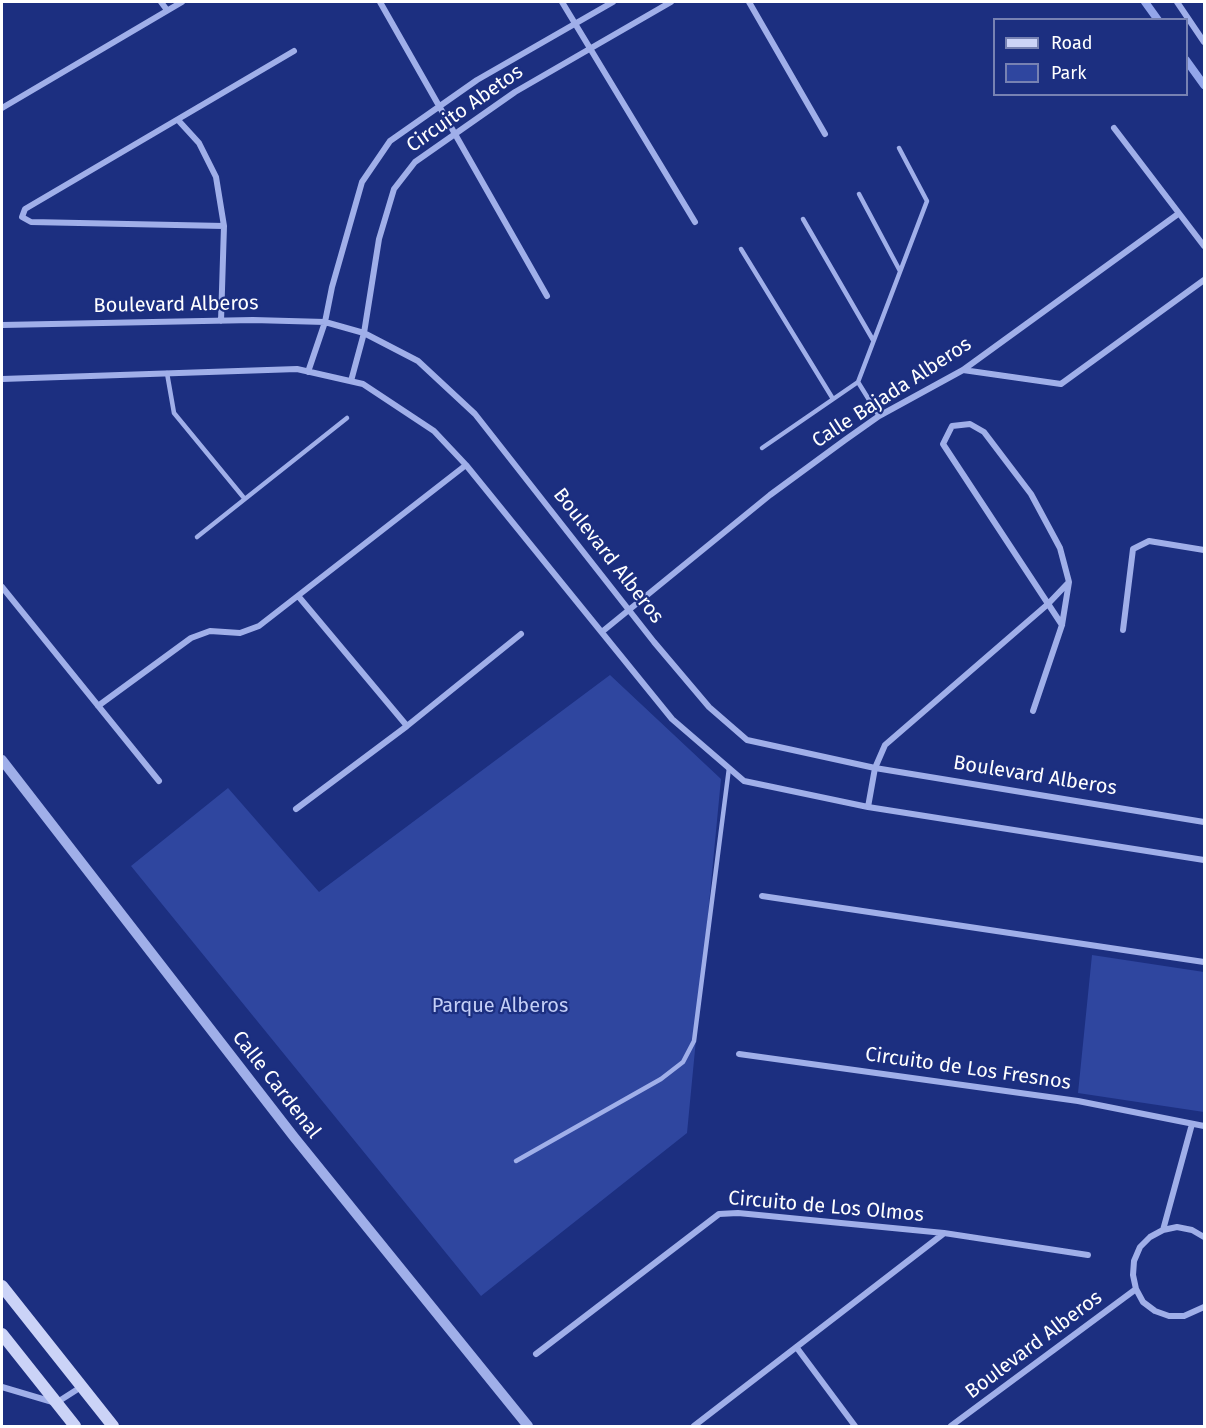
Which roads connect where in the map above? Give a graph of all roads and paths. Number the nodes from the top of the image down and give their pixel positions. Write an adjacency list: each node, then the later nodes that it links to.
1 (161, 2): 9 (street)
2 (182, 2): 9 (street)
3 (380, 2): 16 (street)
4 (562, 2): 12 (street)
5 (613, 2): 12 (street, Circuito Abetos)
6 (671, 2): 14 (street, Circuito Abetos)
7 (748, 2): 21 (street)
8 (1177, 2): 10 (street)
9 (167, 10): 17 (street)
10 (1188, 18)
11 (1188, 18): 13 (street)
12 (575, 24): 14 (street); 16 (street, Circuito Abetos)
13 (1204, 42)
14 (589, 49): 20 (street, Circuito Abetos); 26 (street)
15 (294, 51): 18 (street)
16 (438, 105): 20 (street); 34 (street, Circuito Abetos)
17 (2, 108)
18 (178, 120): 27 (street); 27 (street)
19 (1114, 128): 24 (street)
20 (454, 134): 32 (street); 36 (street, Circuito Abetos)
21 (825, 134)
22 (898, 148): 30 (lane)
23 (859, 194): 30 (lane)
24 (1178, 214): 28 (street); 38 (street, Calle Bajada Alberos)
25 (803, 219): 37 (lane)
26 (694, 222)
27 (224, 226): 33 (street)
28 (1204, 246)
29 (741, 249): 44 (lane)
30 (900, 271): 37 (lane)
31 (1204, 280): 38 (street)
32 (548, 296)
33 (221, 321): 34 (street, Boulevard Alberos); 35 (street, Boulevard Alberos)
34 (325, 322): 36 (street, Boulevard Alberos); 39 (street, Circuito Abetos)
35 (2, 325)
36 (364, 333): 42 (street, Circuito Abetos); 56 (street, Boulevard Alberos)
37 (873, 340): 43 (lane)
38 (963, 370): 45 (street, Calle Bajada Alberos)
39 (308, 372): 40 (street); 42 (street)
40 (167, 373): 41 (street); 49 (lane)
41 (2, 379)
42 (351, 381): 48 (street)
43 (858, 382): 44 (lane); 45 (lane)
44 (833, 399): 47 (lane)
45 (879, 416): 56 (street, Calle Bajada Alberos)
46 (347, 417): 49 (lane)
47 (762, 448)
48 (466, 465): 54 (street); 59 (street)
49 (244, 498): 50 (lane)
50 (197, 537)
51 (1204, 550): 58 (street)
52 (1068, 582): 55 (street); 55 (street); 57 (street)
53 (2, 587): 61 (street)
54 (299, 597): 61 (street); 63 (street)
55 (1048, 604): 57 (street); 66 (street)
56 (630, 610): 59 (street, Calle Bajada Alberos); 66 (street, Boulevard Alberos)
57 (1062, 625): 62 (street)
58 (1124, 630)
59 (603, 631): 65 (street)
60 (521, 634): 63 (street)
61 (98, 706): 67 (street)
62 (1033, 711)
63 (407, 726): 69 (street)
64 (2, 760): 93 (street, Calle Cardenal)
65 (729, 768): 68 (street); 77 (lane)
66 (875, 768): 68 (street); 70 (street, Boulevard Alberos)
67 (159, 781)
68 (868, 807): 71 (street)
69 (296, 809)
70 (1204, 822)
71 (1204, 860)
72 (762, 896): 73 (street)
73 (1204, 962)
74 (739, 1054): 75 (street, Circuito de Los Fresnos)
75 (1192, 1124): 76 (street, Circuito de Los Fresnos); 78 (street)
76 (1204, 1126)
77 (516, 1161)
78 (1163, 1230): 80 (street); 83 (street)
79 (944, 1233): 81 (street, Circuito de Los Olmos); 86 (street, Circuito de Los Olmos); 87 (street, Circuito de Los Olmos)
80 (1204, 1237)
81 (1088, 1255)
82 (2, 1286): 89 (main road)
83 (1136, 1289): 84 (street); 96 (street, Boulevard Alberos)
84 (1204, 1307)
85 (2, 1334): 90 (main road)
86 (796, 1348): 94 (street, Circuito de Los Olmos); 95 (street)
87 (536, 1354)
88 (2, 1387): 90 (street)
89 (81, 1387): 90 (street); 92 (main road)
90 (56, 1402): 91 (main road)
91 (75, 1426)
92 (113, 1426)
93 (528, 1426)
94 (694, 1426)
95 (855, 1426)
96 (951, 1426)

